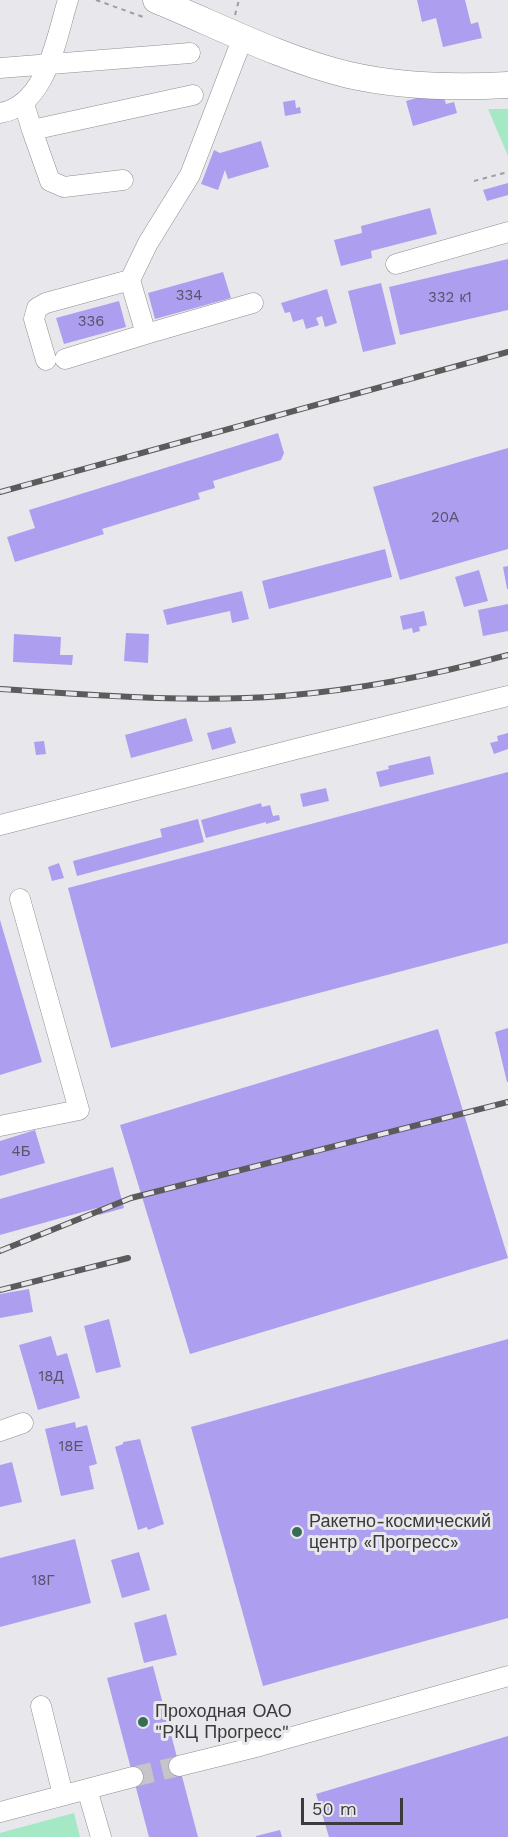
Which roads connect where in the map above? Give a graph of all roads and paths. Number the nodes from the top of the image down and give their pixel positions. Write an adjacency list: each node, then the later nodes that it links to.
1 (68, 0): 5 (street)
2 (156, 0): 3 (main road)
3 (243, 37): 7 (main road); 17 (street)
4 (190, 53): 5 (street)
5 (49, 63): 6 (street); 9 (street)
6 (0, 68)
7 (508, 85)
8 (193, 95): 11 (street)
9 (24, 104): 10 (street); 11 (street)
10 (0, 113)
11 (32, 130): 13 (street)
12 (508, 172): 14 (path)
13 (123, 180)
14 (474, 181)
15 (508, 232): 16 (street)
16 (396, 264)
17 (130, 280): 19 (street); 19 (street)
18 (254, 303): 19 (street)
19 (146, 334)
20 (508, 696): 21 (street)
21 (0, 825)
22 (20, 899): 23 (street)
23 (0, 1126)
24 (23, 1423): 25 (street)
25 (0, 1431)
26 (508, 1676): 28 (street)
27 (41, 1706): 31 (street)
28 (179, 1766)
29 (133, 1777): 30 (street)
30 (87, 1789): 31 (street); 33 (street)
31 (63, 1795): 32 (street)
32 (0, 1812)
33 (101, 1837)

